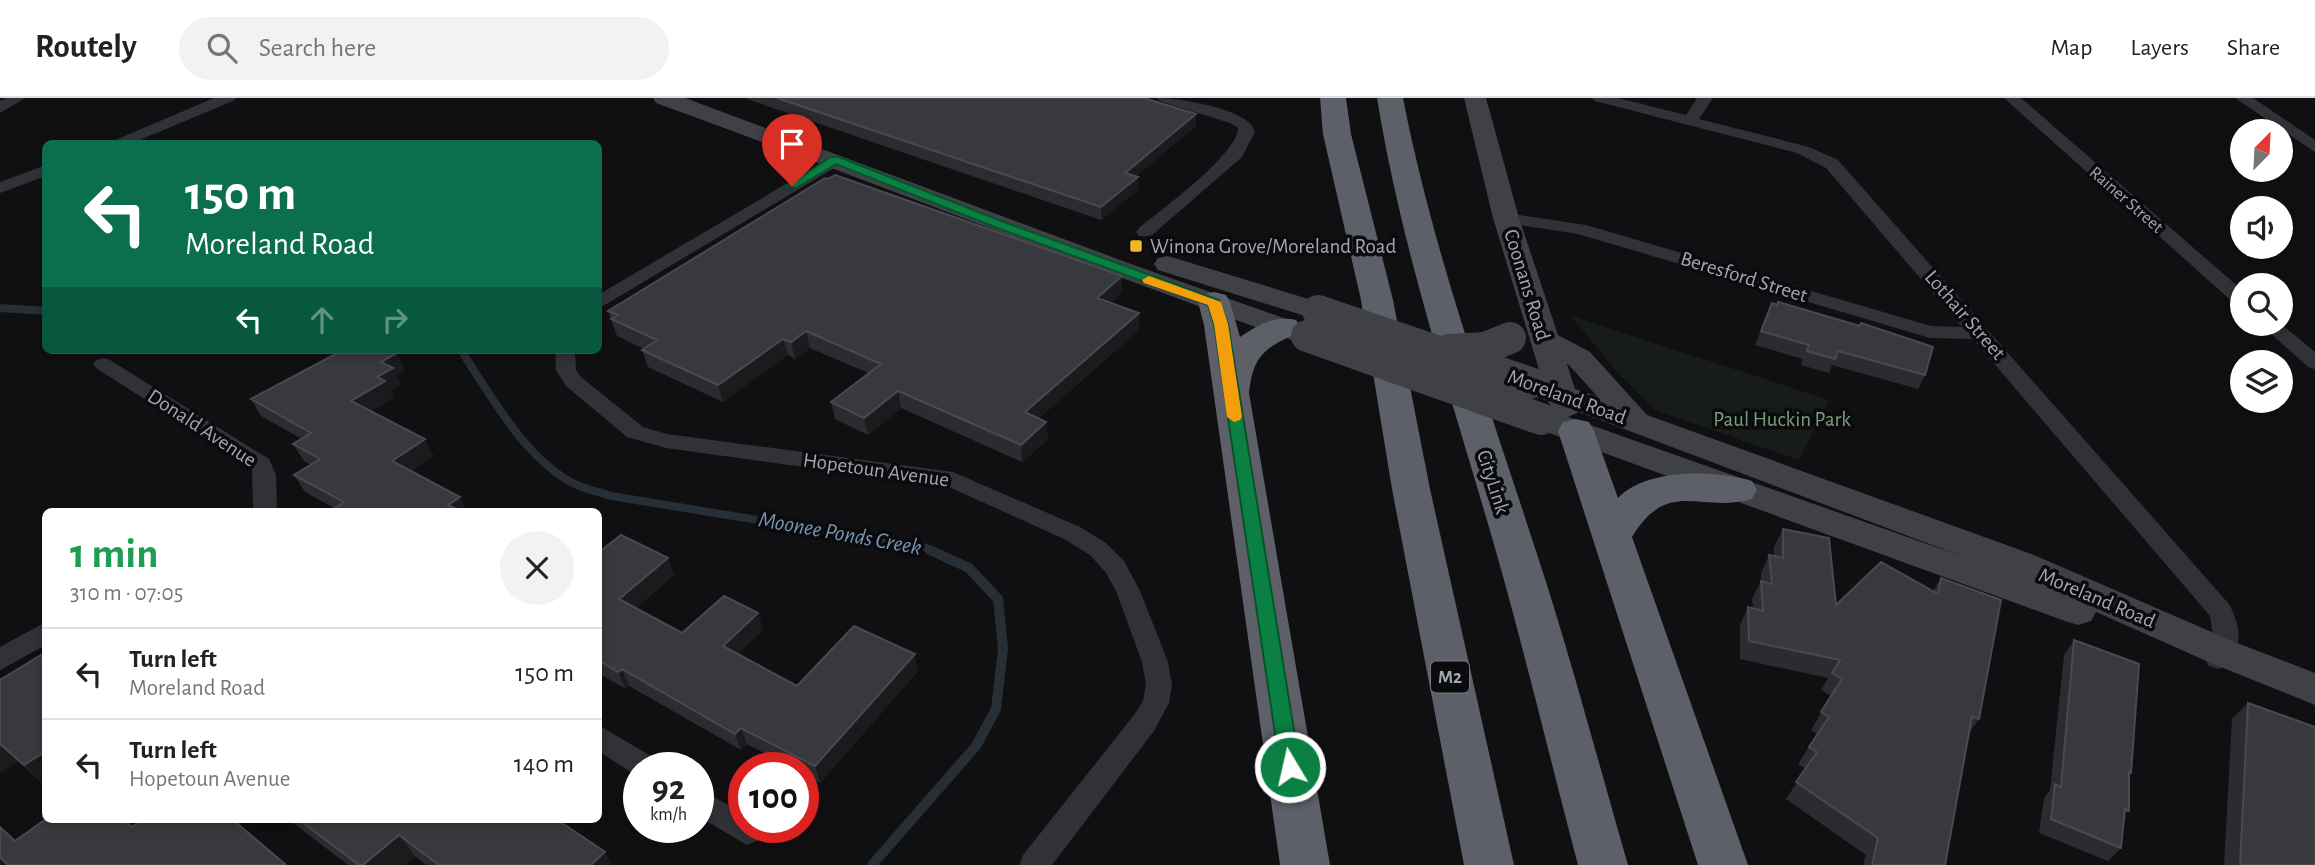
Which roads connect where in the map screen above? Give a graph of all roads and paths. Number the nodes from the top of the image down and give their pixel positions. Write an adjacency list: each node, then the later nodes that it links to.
1 (17, 98): 13 (street)
2 (228, 98): 15 (street)
3 (664, 98): 19 (main road, Moreland Road)
4 (1165, 98): 23 (street)
5 (1334, 98): 49 (highway, M2)
6 (1390, 98): 50 (highway, CityLink)
7 (1453, 98): 22 (main road, Coonans Road)
8 (1475, 98): 22 (main road, Coonans Road)
9 (1600, 98): 14 (street, Lothair Street)
10 (1705, 98): 14 (street)
11 (2012, 98): 24 (street, Rainer Street)
12 (2244, 98): 18 (street)
13 (0, 108)
14 (1690, 121): 29 (street, Lothair Street)
15 (139, 133): 16 (street); 17 (street)
16 (123, 140)
17 (153, 140)
18 (2315, 147)
19 (835, 160): 25 (street); 26 (main road, Moreland Road); 27 (main road, Moreland Road)
20 (42, 172): 21 (street)
21 (0, 188)
22 (1506, 218): 28 (main road, Coonans Road); 29 (street, Beresford Street)
23 (1144, 232)
24 (2230, 289)
25 (602, 301)
26 (1214, 302): 27 (main road, Moreland Road); 35 (highway)
27 (1306, 324): 31 (main road, Moreland Road, bridge); 35 (highway); 36 (main road, Moreland Road, bridge)
28 (1540, 326): 31 (main road, bridge); 36 (main road, Coonans Road); 37 (main road)
29 (1981, 333): 42 (street, Lothair Street)
30 (2284, 336): 33 (street)
31 (1437, 351): 36 (main road, Moreland Road, bridge)
32 (565, 354): 47 (street, Hopetoun Avenue)
33 (2315, 363)
34 (103, 364): 39 (street, Donald Avenue)
35 (1233, 408): 48 (highway)
36 (1559, 415): 37 (main road, Moreland Road); 38 (main road, Moreland Road); 40 (highway)
37 (1637, 422): 42 (main road, Moreland Road)
38 (1738, 490): 40 (highway); 42 (main road, Moreland Road)
39 (257, 508)
40 (1612, 536): 51 (highway)
41 (42, 634): 43 (street)
42 (2221, 656): 44 (main road, Moreland Road)
43 (0, 660)
44 (2299, 683)
45 (602, 739): 46 (street)
46 (623, 752)
47 (1034, 865)
48 (1305, 865)
49 (1489, 865)
50 (1602, 865)
51 (1723, 865)

